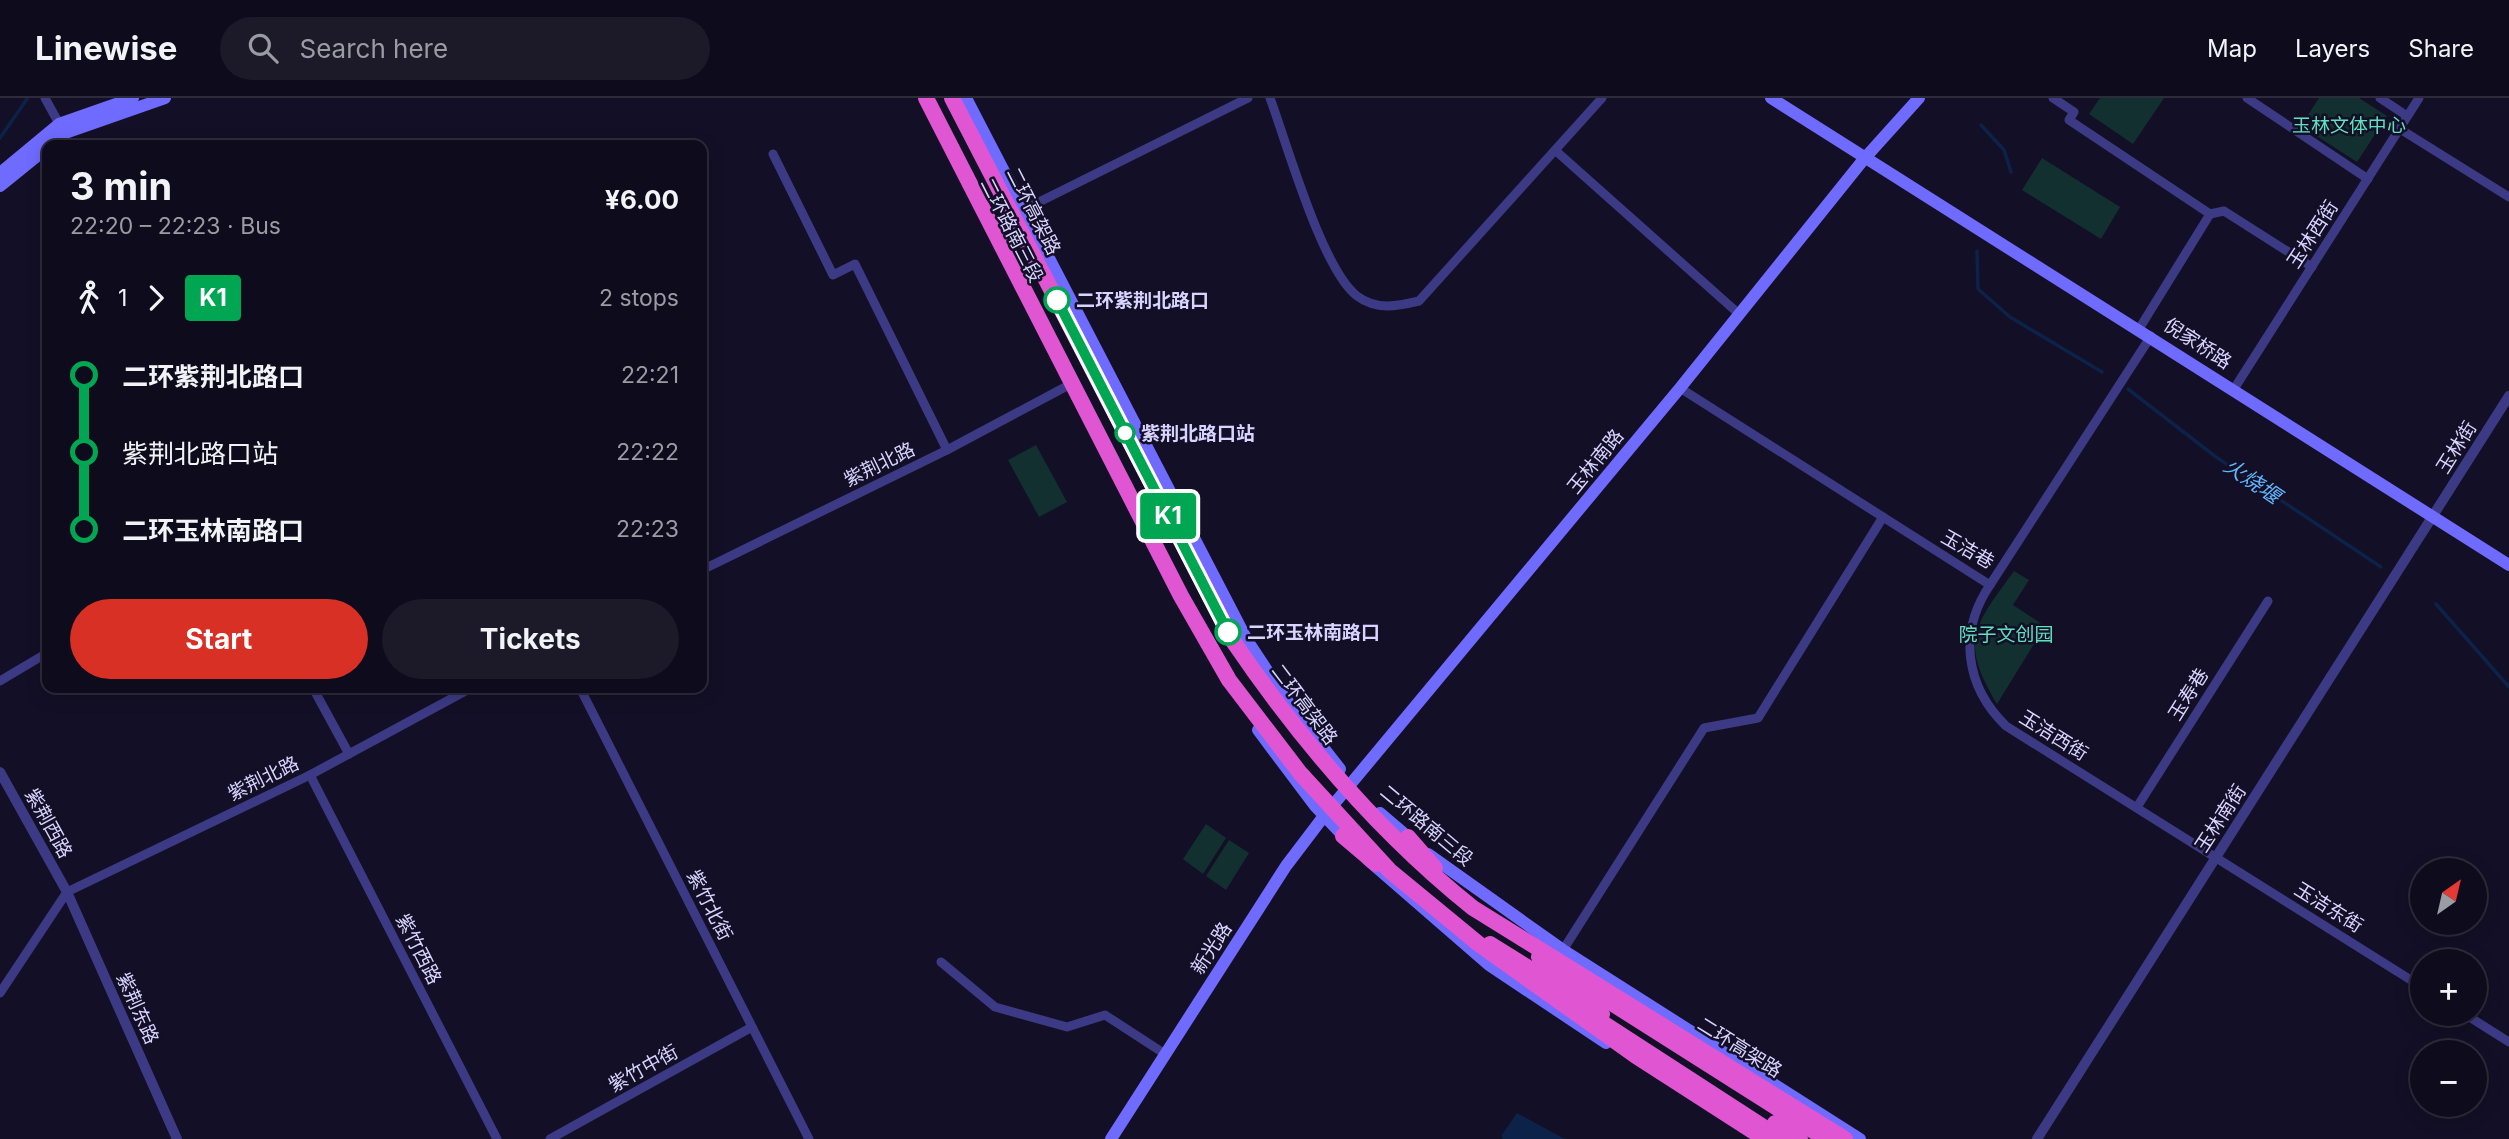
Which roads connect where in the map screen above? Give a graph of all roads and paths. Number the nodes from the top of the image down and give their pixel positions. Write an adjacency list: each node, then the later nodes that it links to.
1 (46, 98): 17 (street)
2 (133, 98): 17 (main road)
3 (165, 98): 17 (main road)
4 (925, 98): 35 (main road, 二环路南三段); 62 (highway, bridge)
5 (952, 98): 61 (highway, 二环高架路, bridge)
6 (966, 98): 30 (main road, 二环路南三段)
7 (1248, 98): 30 (street)
8 (1270, 98): 22 (street)
9 (1602, 98): 22 (street)
10 (1771, 98): 25 (main road, 倪家桥路)
11 (1919, 98): 25 (main road, 玉林南路)
12 (2053, 98): 31 (street)
13 (2247, 98): 27 (street)
14 (2379, 98): 16 (street)
15 (2418, 98): 16 (street, 玉林西街)
16 (2407, 116): 18 (street, 玉林西街)
17 (62, 129): 19 (main road); 20 (main road)
18 (2400, 129): 27 (street, 玉林西街); 29 (street)
19 (46, 140)
20 (54, 140)
21 (42, 143): 26 (main road)
22 (1556, 151): 33 (street)
23 (42, 152): 28 (main road)
24 (773, 154): 39 (street)
25 (1864, 159): 33 (main road, 玉林南路); 34 (main road, 倪家桥路)
26 (0, 173)
27 (2368, 178): 32 (street, 玉林西街)
28 (0, 186)
29 (2509, 197)
30 (1025, 209): 54 (main road, 二环路南三段)
31 (2210, 214): 32 (street); 34 (street, 玉洁巷)
32 (2312, 267): 37 (street, 玉林西街)
33 (1739, 314): 36 (main road, 玉林南路)
34 (2145, 332): 37 (main road, 倪家桥路); 44 (street, 玉洁巷)
35 (1069, 385): 39 (street, 紫荆北路); 56 (main road, 二环路南三段)
36 (1680, 388): 40 (street, 玉洁巷); 54 (main road, 玉林南路)
37 (2234, 389): 41 (main road, 倪家桥路)
38 (2509, 396): 41 (street, 玉林街)
39 (947, 450): 43 (street, 紫荆北路)
40 (1883, 517): 44 (street, 玉洁巷); 63 (street)
41 (2433, 517): 42 (main road, 倪家桥路); 59 (street, 玉林南街)
42 (2509, 565)
43 (707, 568)
44 (1990, 585): 55 (street, 玉洁西街)
45 (2268, 601): 55 (street, 玉寿巷)
46 (42, 656): 47 (street)
47 (0, 681)
48 (316, 693): 51 (street)
49 (462, 693): 51 (street, 紫荆北路)
50 (583, 693): 68 (street, 紫竹北街)
51 (349, 754): 53 (street, 紫荆北路)
52 (0, 772): 60 (street, 紫荆西路)
53 (310, 775): 60 (street, 紫荆北路); 73 (street, 紫竹西路)
54 (1351, 783): 56 (main road, 新光路); 58 (main road, 二环路南三段)
55 (2137, 807): 59 (street, 玉洁西街)
56 (1324, 816): 57 (main road, 二环路南三段); 70 (main road, 新光路)
57 (1343, 836): 71 (highway)
58 (1408, 837): 63 (main road, 二环路南三段); 80 (highway)
59 (2217, 857): 65 (street, 玉洁东街); 82 (street, 玉林南街)
60 (66, 892): 66 (street); 72 (street, 紫荆东路)
61 (1474, 908): 79 (highway, bridge); 80 (highway, 二环高架路, bridge)
62 (1447, 917): 71 (highway, bridge); 78 (highway, bridge)
63 (1563, 950): 81 (main road, 二环路南三段)
64 (941, 962): 70 (street)
65 (2410, 979)
66 (0, 993)
67 (2484, 1026): 69 (street)
68 (752, 1027): 74 (street, 紫竹中街); 75 (street, 紫竹北街)
69 (2509, 1042)
70 (1165, 1054): 76 (main road, 新光路)
71 (1765, 1136): 77 (highway)
72 (177, 1139)
73 (497, 1139)
74 (550, 1139)
75 (809, 1139)
76 (1111, 1139)
77 (1782, 1139)
78 (1800, 1139)
79 (1826, 1139)
80 (1843, 1139)
81 (1860, 1139)
82 (2037, 1139)

